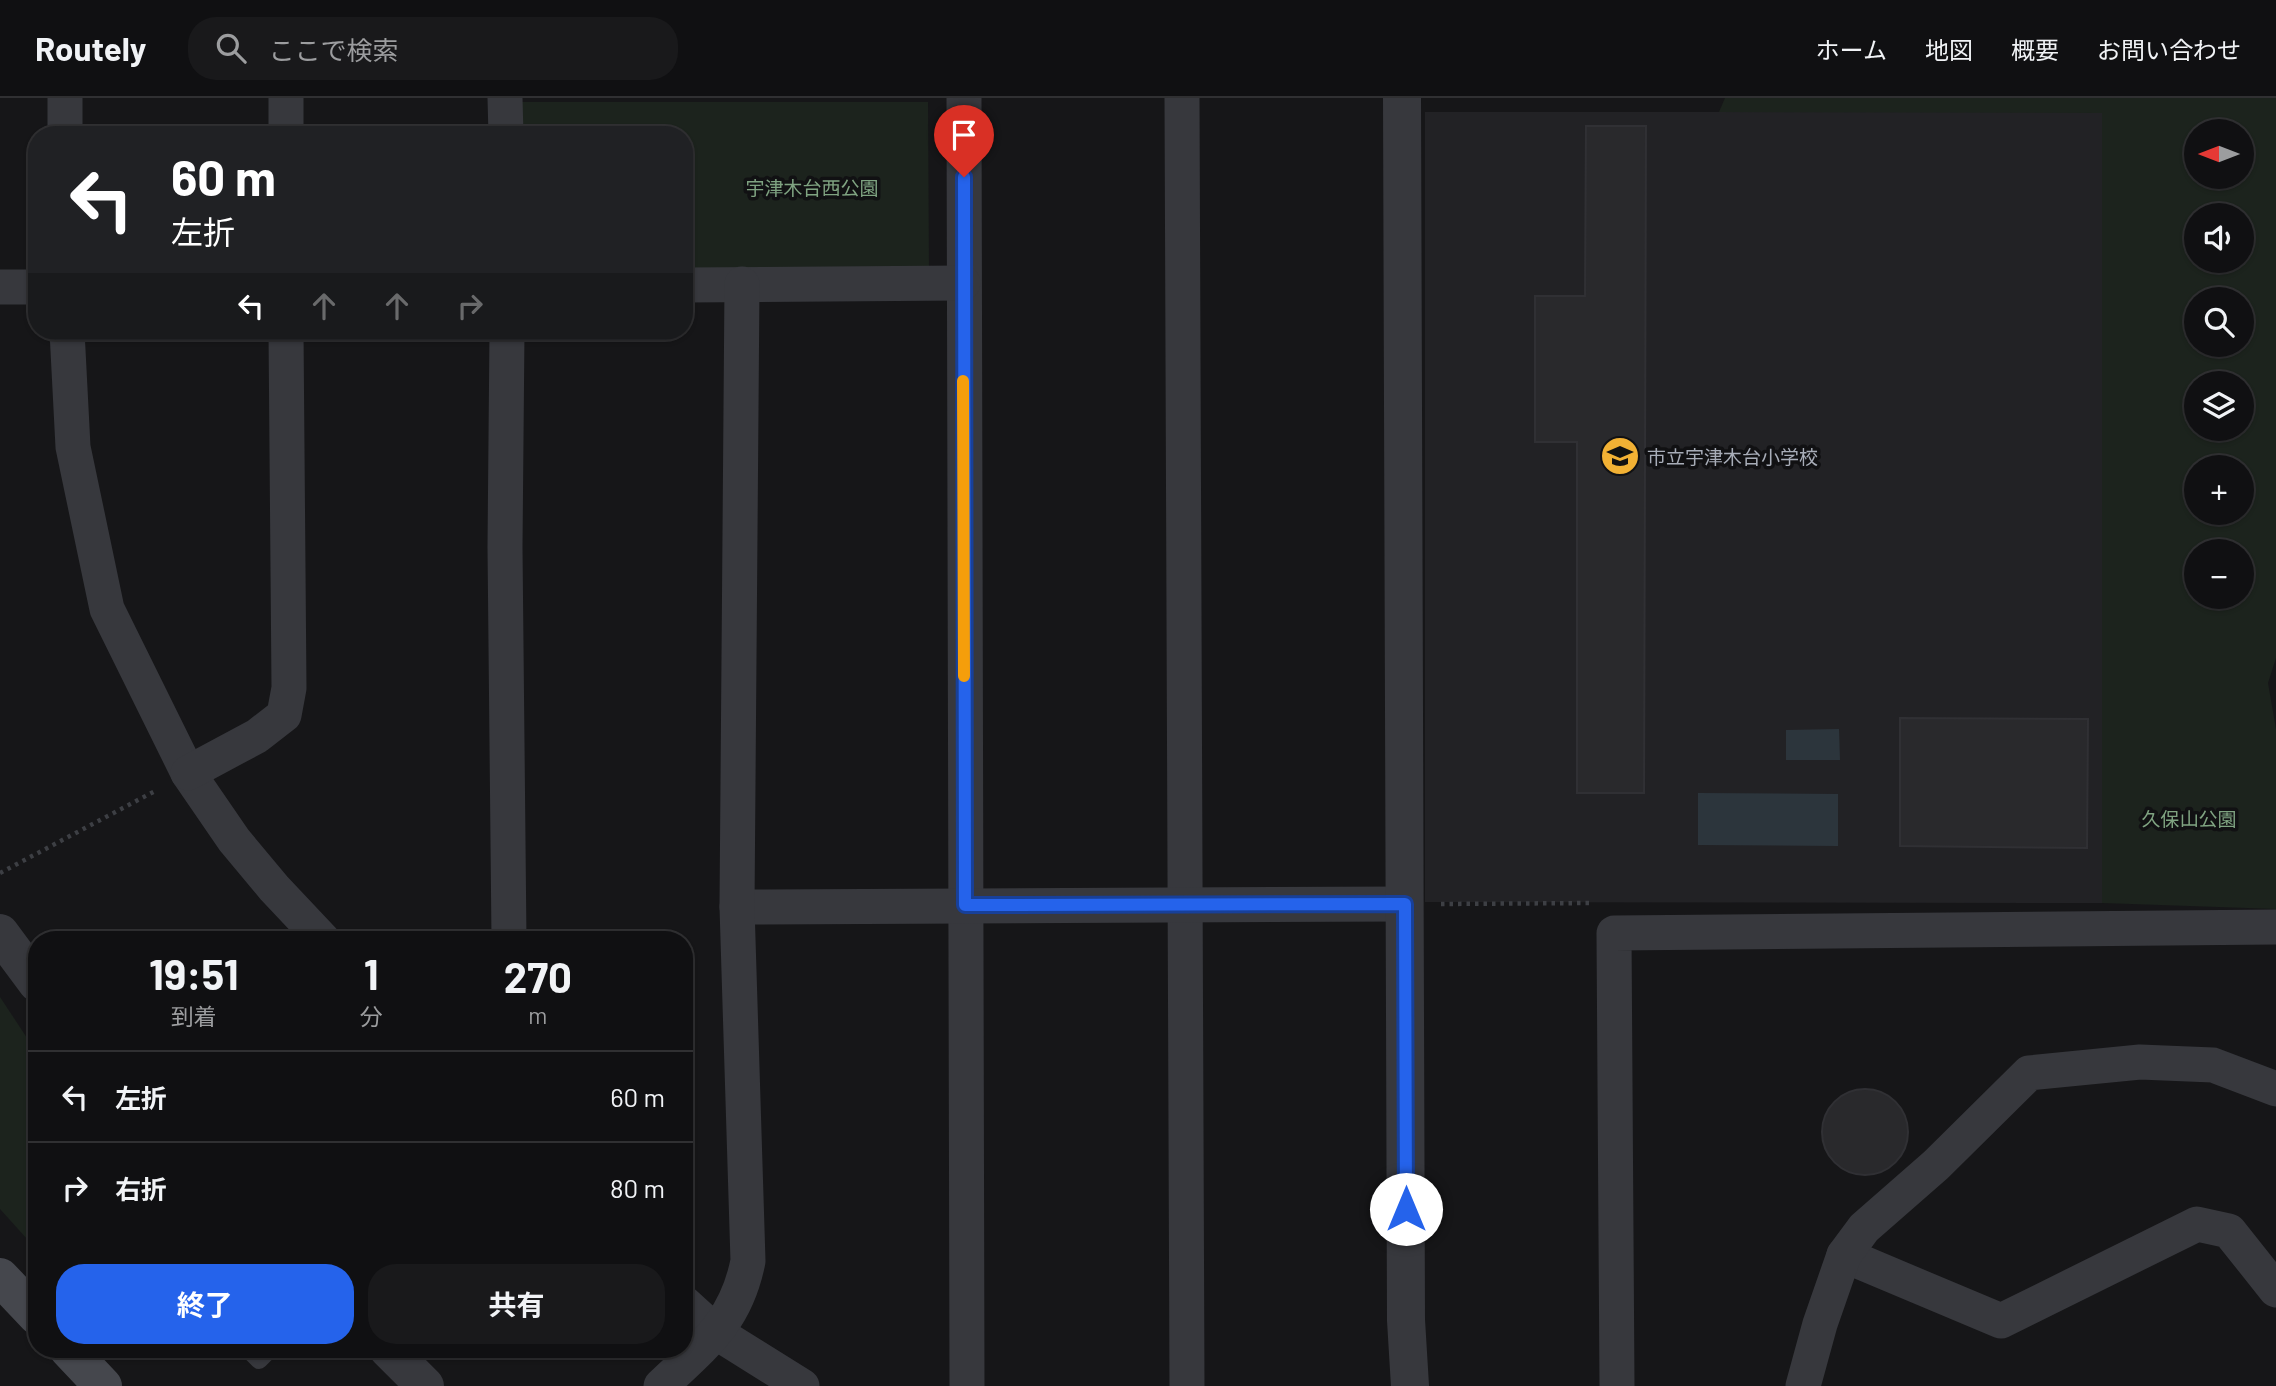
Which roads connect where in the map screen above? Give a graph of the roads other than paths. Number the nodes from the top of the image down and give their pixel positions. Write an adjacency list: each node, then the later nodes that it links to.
1 (65, 98): 7 (street)
2 (286, 98): 8 (street)
3 (505, 98): 9 (street)
4 (964, 98): 10 (street)
5 (1182, 98): 19 (street)
6 (1402, 98): 20 (street)
7 (65, 126)
8 (286, 126)
9 (506, 126)
10 (963, 283): 11 (street); 21 (street)
11 (742, 284): 12 (street); 22 (street)
12 (693, 285)
13 (0, 287): 14 (street)
14 (28, 287)
15 (67, 340): 18 (street)
16 (286, 340): 18 (street)
17 (507, 340): 25 (street)
18 (188, 773): 24 (street)
19 (1186, 904): 20 (street); 21 (street); 44 (street)
20 (1405, 904): 45 (street)
21 (965, 905): 22 (street); 43 (street)
22 (737, 907): 34 (street)
23 (2276, 928): 46 (street)
24 (315, 931)
25 (509, 931)
26 (0, 933): 27 (street)
27 (28, 972)
28 (2276, 1089): 29 (street)
29 (1843, 1255): 31 (street); 47 (street)
30 (0, 1278): 32 (main road)
31 (2276, 1290)
32 (28, 1307)
33 (693, 1311): 34 (street)
34 (717, 1334): 35 (street); 42 (street)
35 (693, 1356)
36 (77, 1358): 39 (main road)
37 (397, 1358): 40 (street)
38 (691, 1358): 41 (street)
39 (103, 1386)
40 (425, 1386)
41 (661, 1386)
42 (802, 1386)
43 (967, 1386)
44 (1187, 1386)
45 (1410, 1386)
46 (1616, 1386)
47 (1803, 1386)

